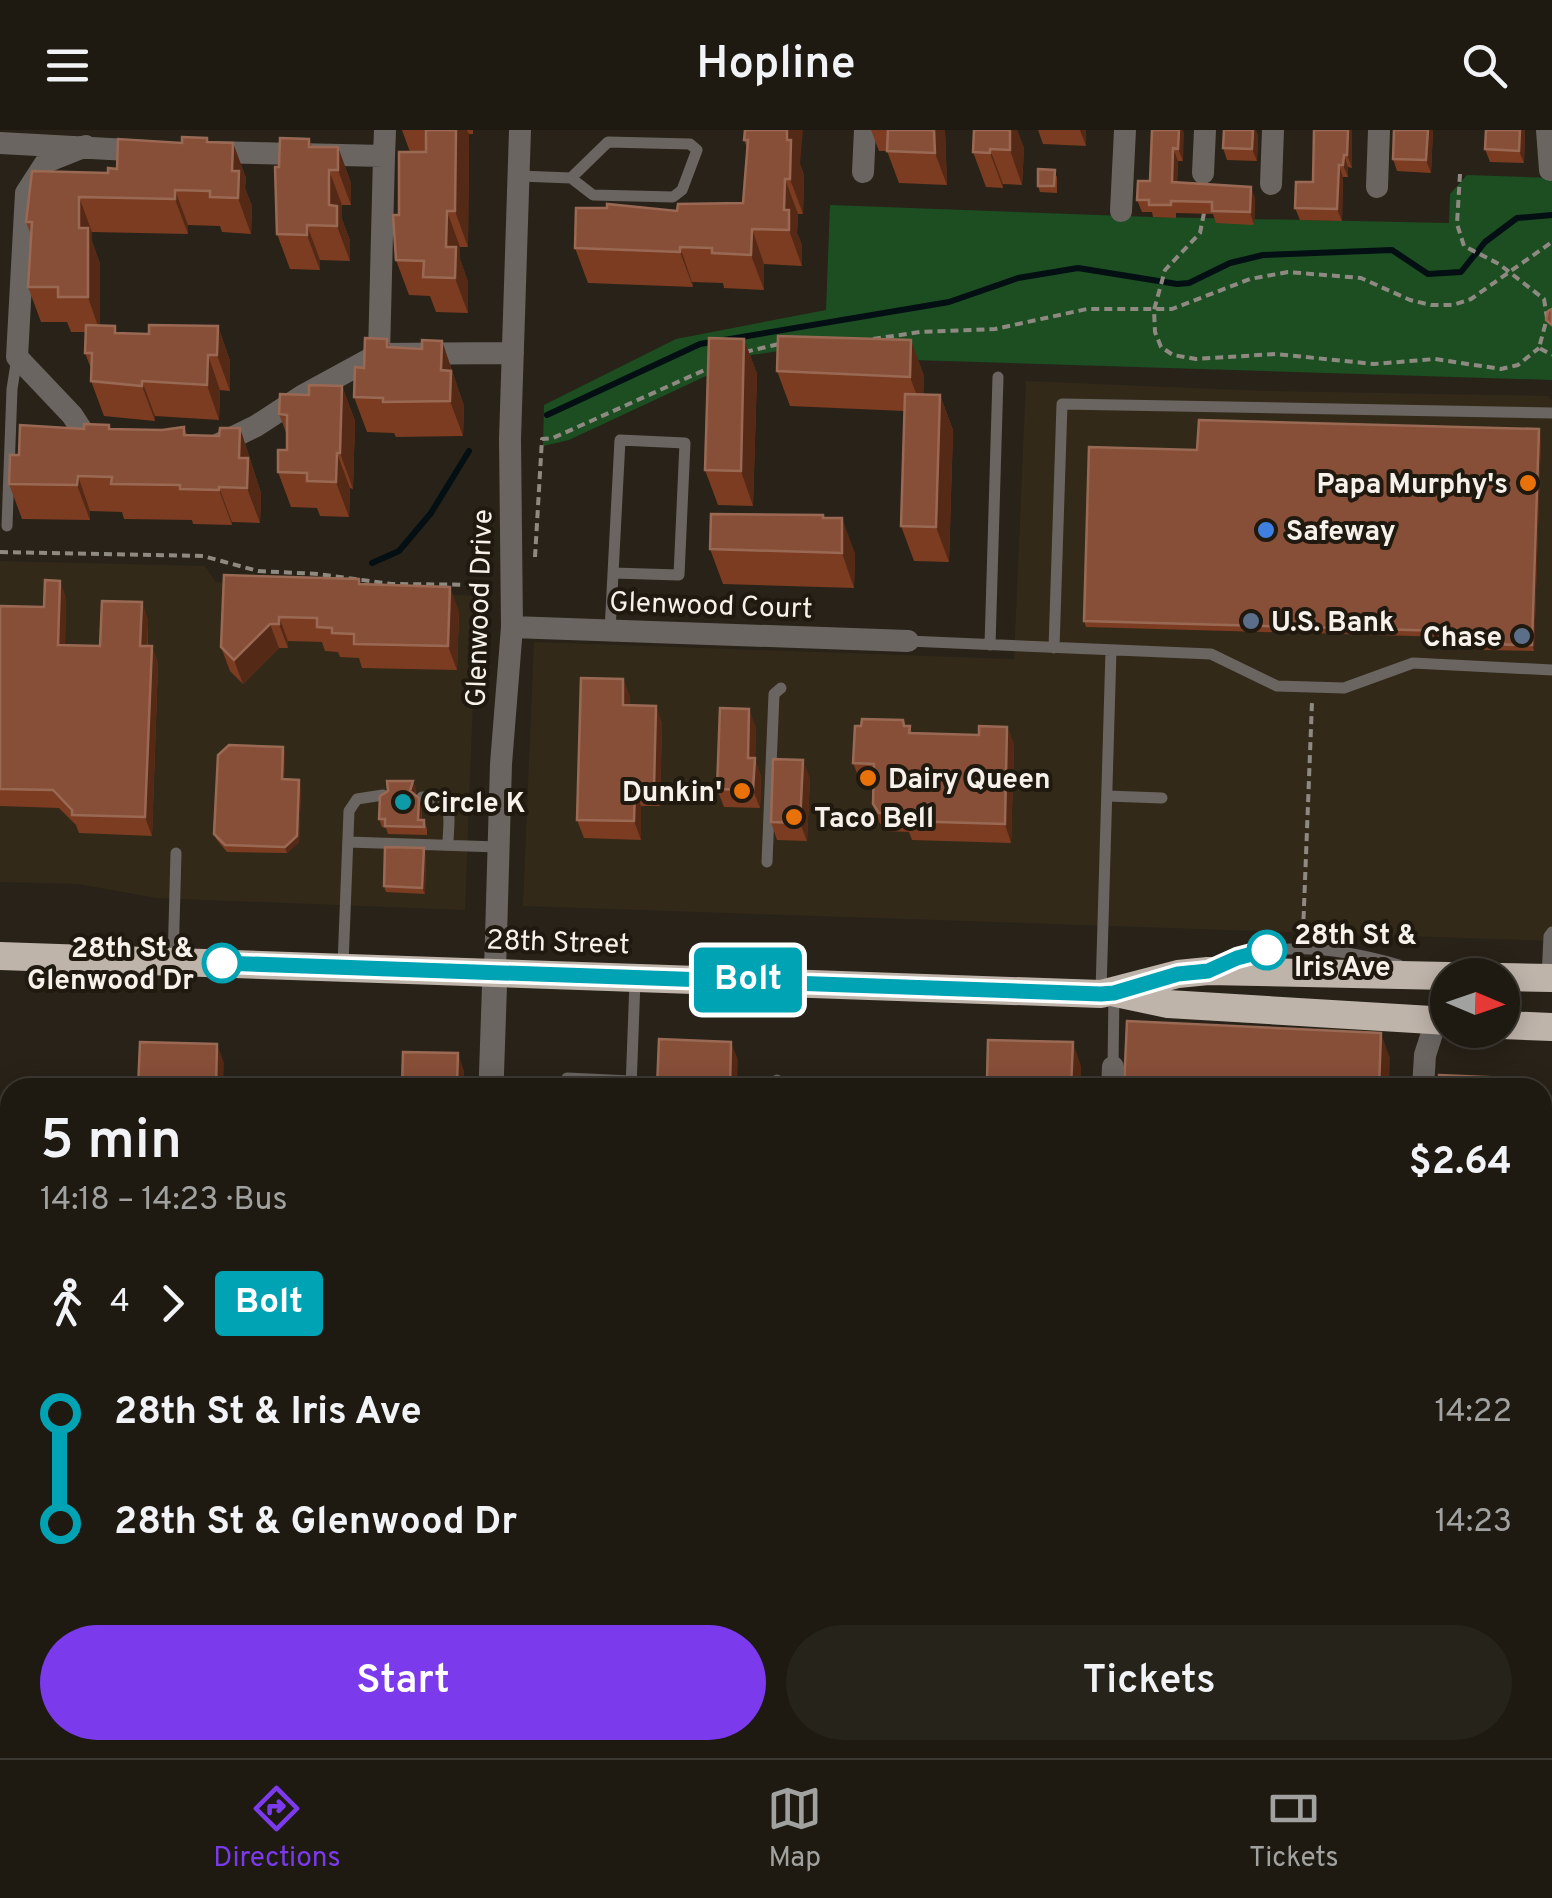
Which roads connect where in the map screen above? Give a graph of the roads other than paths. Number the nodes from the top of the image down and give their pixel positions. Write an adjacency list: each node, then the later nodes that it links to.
1 (384, 130): 11 (street)
2 (520, 130): 15 (street, Glenwood Drive)
3 (865, 130): 13 (street)
4 (1125, 130): 19 (street)
5 (1205, 130): 14 (street)
6 (1272, 130): 17 (street)
7 (1378, 130): 18 (street)
8 (1547, 130): 12 (street)
9 (87, 138): 10 (street); 11 (street); 22 (street)
10 (0, 144)
11 (384, 156): 21 (street)
12 (1550, 170)
13 (863, 172)
14 (1204, 173)
15 (519, 176): 16 (lane); 20 (street, Glenwood Drive)
16 (571, 178): 16 (lane)
17 (1271, 184)
18 (1377, 187)
19 (1122, 211)
20 (513, 353): 21 (street); 29 (street, Glenwood Drive)
21 (379, 354): 26 (street)
22 (18, 357): 25 (street); 27 (lane)
23 (998, 377): 32 (lane)
24 (1552, 413): 33 (lane)
25 (127, 445)
26 (201, 446)
27 (7, 526)
28 (613, 573): 28 (lane); 30 (lane)
29 (512, 627): 30 (street, Glenwood Court); 43 (street, Glenwood Drive)
30 (610, 631): 31 (street, Glenwood Court)
31 (908, 642): 32 (lane)
32 (990, 645): 33 (lane)
33 (1054, 648): 34 (lane)
34 (1110, 650): 35 (lane); 38 (lane)
35 (1552, 670)
36 (781, 688): 45 (lane)
37 (383, 795): 41 (lane)
38 (1107, 796): 40 (lane); 55 (lane)
39 (422, 797): 42 (lane)
40 (1162, 798)
41 (348, 842): 42 (lane); 49 (lane)
42 (448, 845): 43 (lane)
43 (498, 847): 50 (street, Glenwood Drive)
44 (176, 853): 48 (lane)
45 (767, 862)
46 (1552, 932): 54 (lane)
47 (0, 956): 48 (highway, 28th Street)
48 (173, 962): 49 (highway, 28th Street)
49 (343, 967): 50 (highway, 28th Street)
50 (495, 971): 51 (highway, 28th Street); 63 (street, Glenwood Drive)
51 (636, 976): 55 (highway, 28th Street); 64 (lane)
52 (1430, 976): 55 (highway, 28th Street)
53 (1520, 977): 54 (highway)
54 (1550, 978)
55 (1108, 993): 56 (highway, 28th Street); 62 (lane)
56 (1430, 1021)
57 (1430, 1022): 60 (lane)
58 (1520, 1026): 59 (highway)
59 (1552, 1027)
60 (1380, 1030)
61 (1430, 1036): 65 (street)
62 (1113, 1077)
63 (491, 1078)
64 (631, 1078)
65 (1424, 1078)

